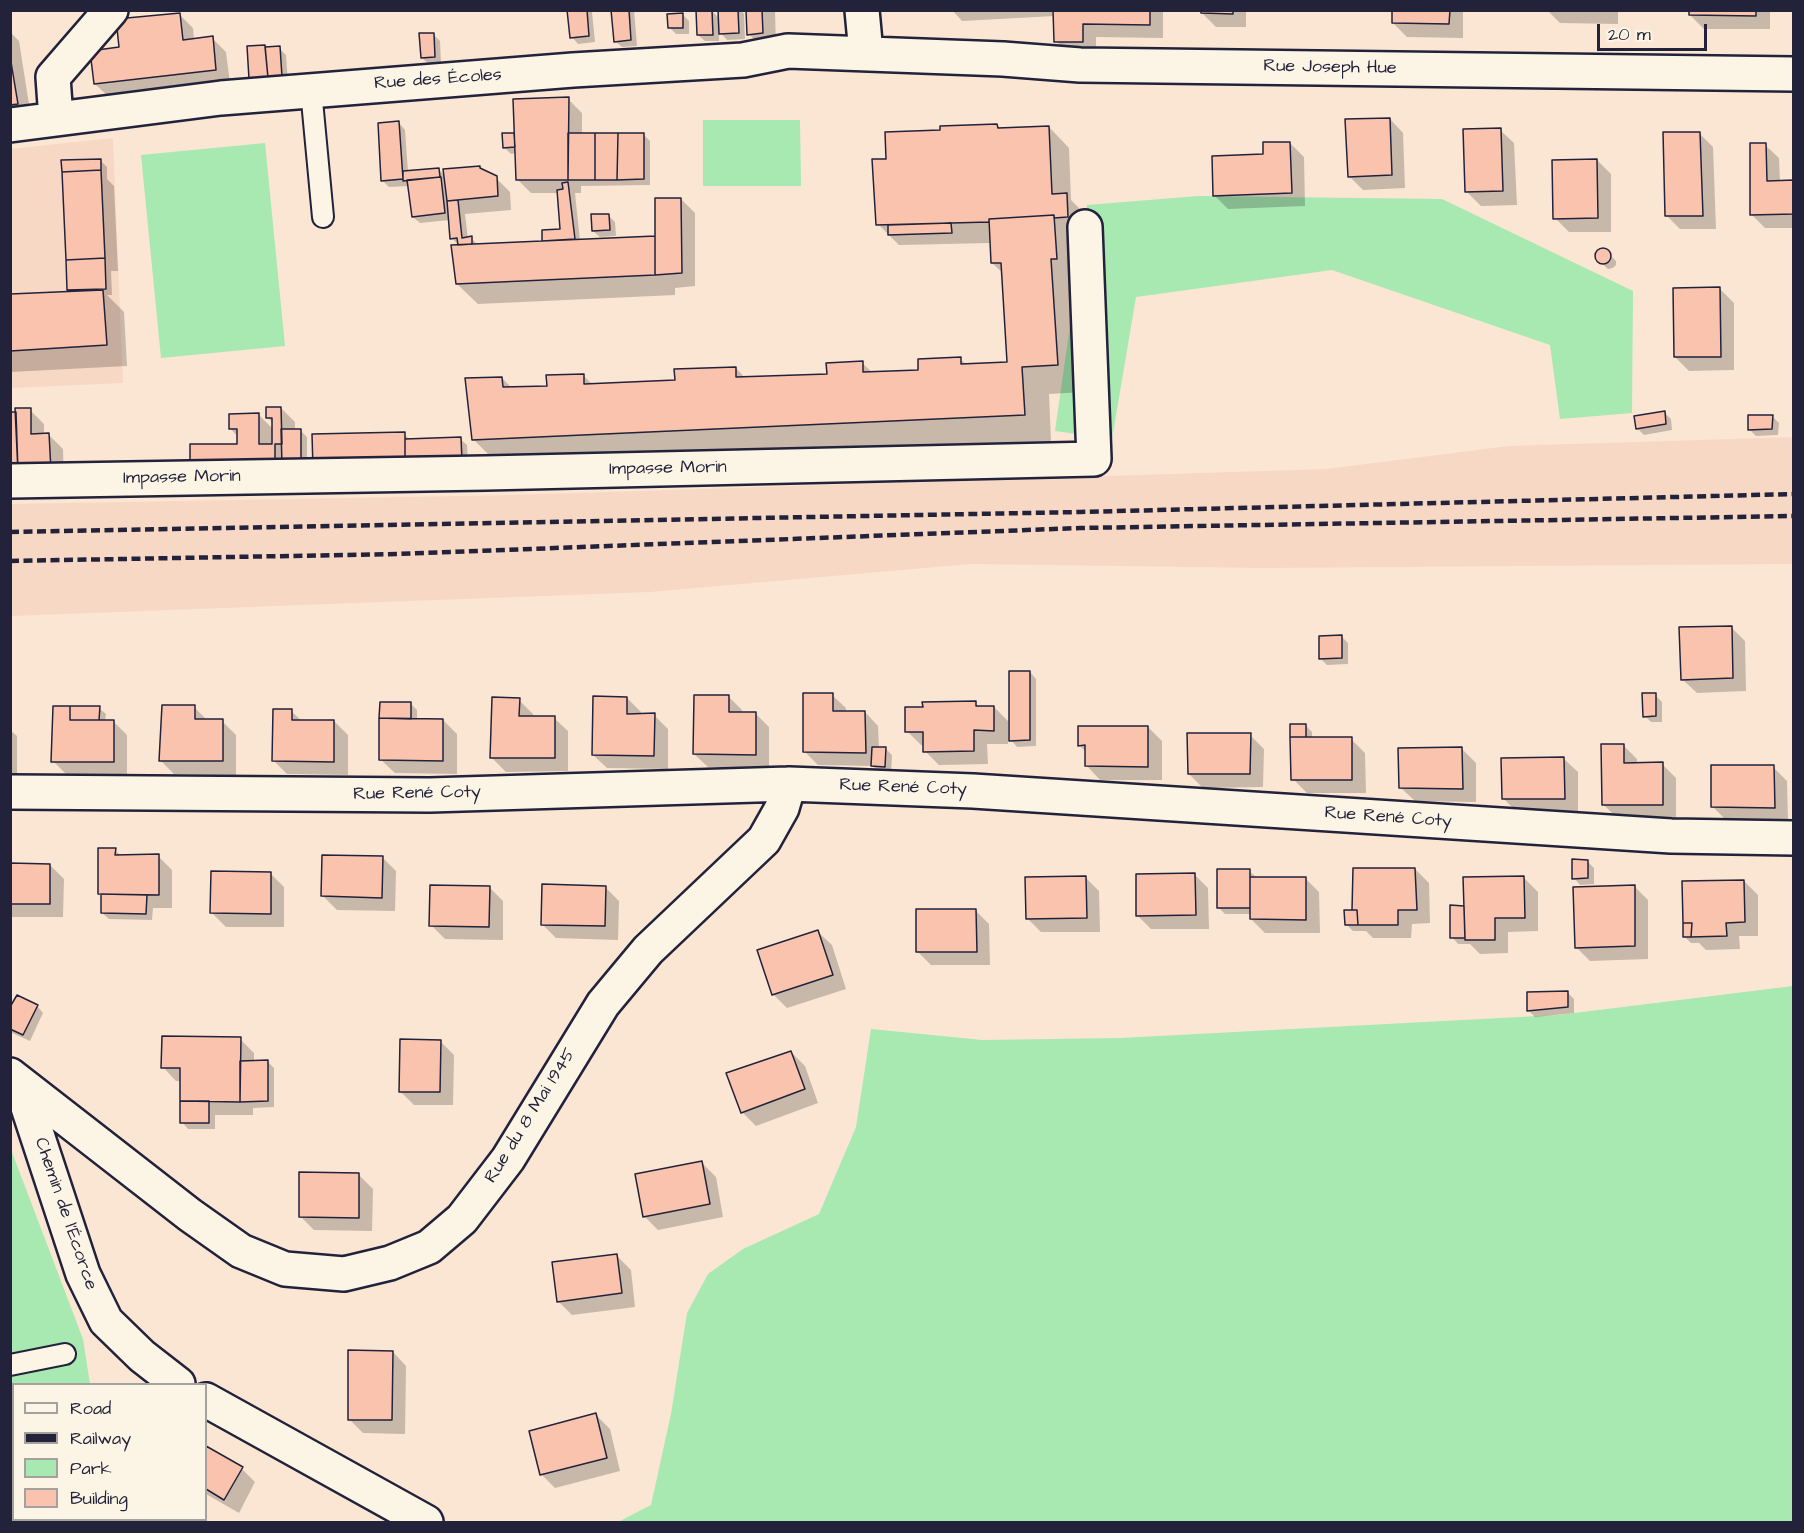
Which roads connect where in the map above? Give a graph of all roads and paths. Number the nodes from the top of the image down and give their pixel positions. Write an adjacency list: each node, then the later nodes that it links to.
1 (111, 10): 6 (street)
2 (862, 10): 3 (street)
3 (866, 53): 4 (street, Rue Joseph Hue); 5 (street, Rue des Écoles)
4 (1794, 75)
5 (311, 90): 6 (street, Rue des Écoles); 8 (lane)
6 (56, 119): 7 (street, Rue des Écoles)
7 (10, 124)
8 (323, 217)
9 (1085, 227): 10 (street, Impasse Morin)
10 (10, 481)
11 (789, 784): 12 (street, Rue René Coty); 13 (street, Rue René Coty); 14 (street, Rue du 8 Mai 1945)
12 (10, 792)
13 (1794, 838)
14 (15, 1079): 17 (street, Chemin de l'Écorce)
15 (65, 1354): 16 (lane)
16 (10, 1365)
17 (177, 1383)
18 (207, 1401): 19 (street)
19 (426, 1522)

